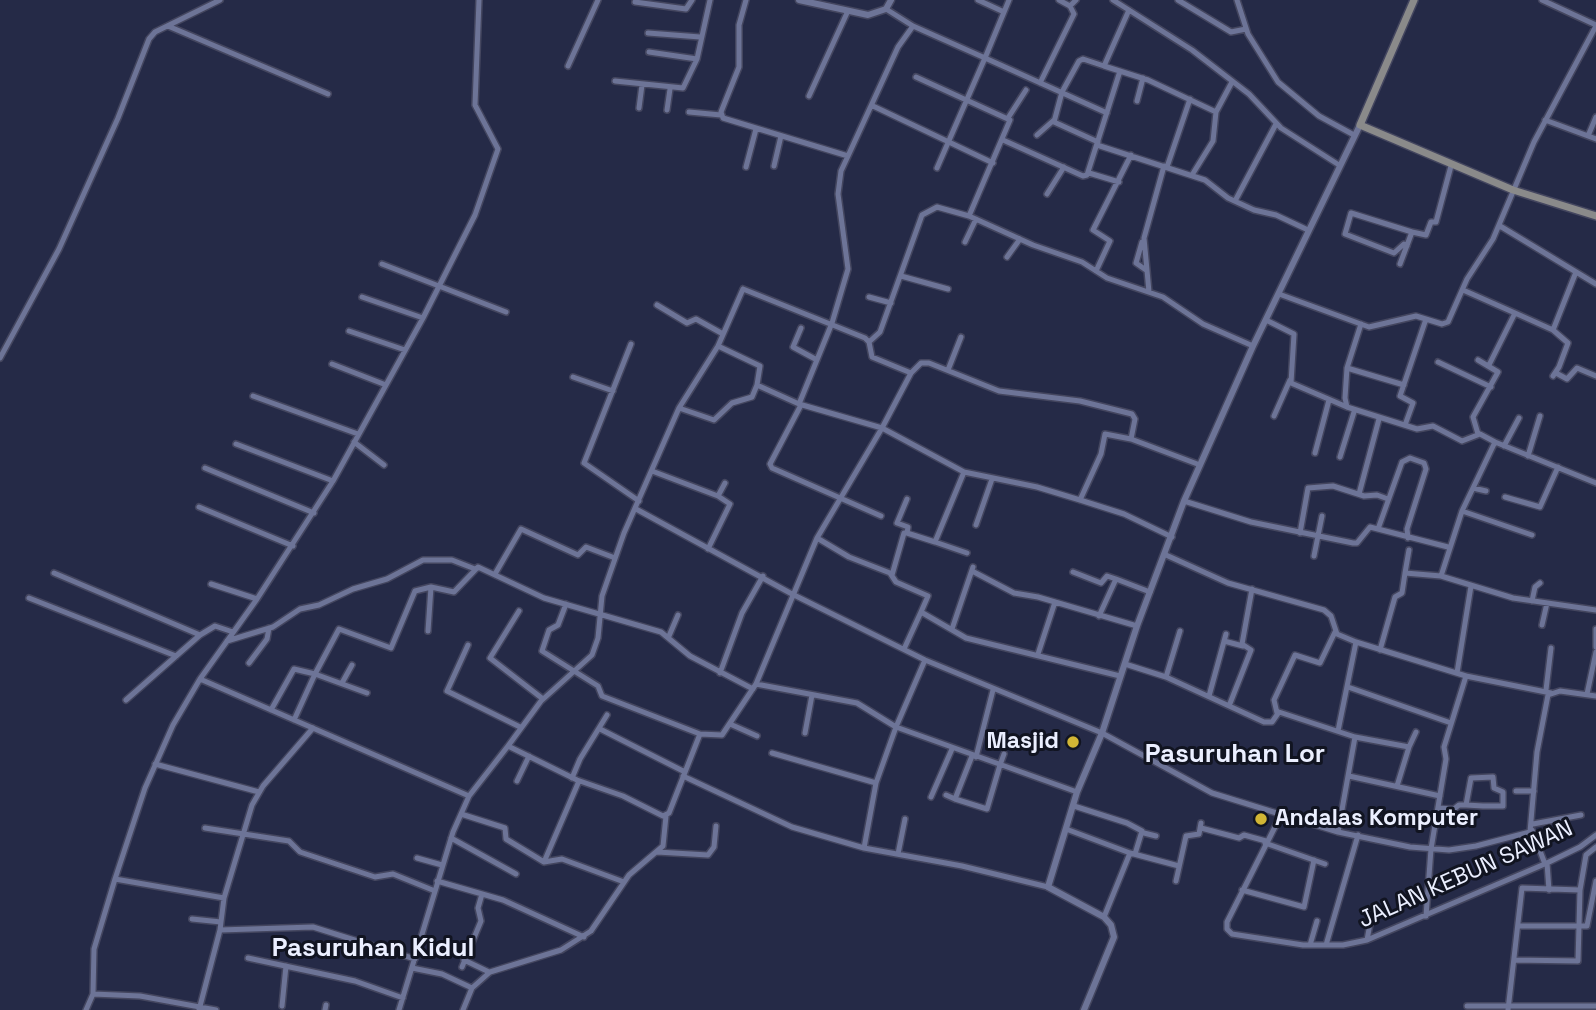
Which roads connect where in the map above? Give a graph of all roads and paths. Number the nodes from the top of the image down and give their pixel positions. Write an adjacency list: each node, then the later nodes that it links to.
1 (220, 0): 25 (street)
2 (479, 0): 107 (street)
3 (598, 0): 35 (street)
4 (692, 0): 18 (street)
5 (710, 0): 30 (street)
6 (746, 0): 57 (street)
7 (799, 0): 19 (street)
8 (891, 0): 21 (street)
9 (978, 0): 23 (street)
10 (1009, 0): 23 (street)
11 (1059, 0): 20 (street)
12 (1076, 0): 20 (street)
13 (1113, 0): 22 (street)
14 (1178, 0): 28 (street)
15 (1237, 0): 28 (street)
16 (1414, 0): 63 (main road)
17 (1542, 0): 27 (street)
18 (635, 2)
19 (825, 3): 24 (street)
20 (1070, 6): 41 (street)
21 (886, 9): 24 (street); 26 (street)
22 (1129, 10): 34 (street); 40 (street)
23 (1004, 12): 32 (street)
24 (847, 13): 47 (street)
25 (168, 26): 46 (street); 133 (street)
26 (913, 26): 32 (street); 51 (street)
27 (1596, 26): 61 (street)
28 (1246, 29): 66 (street)
29 (648, 33): 30 (street)
30 (699, 37): 33 (street)
31 (649, 52): 33 (street)
32 (985, 58): 41 (street); 49 (street)
33 (696, 59): 43 (street)
34 (1104, 65): 36 (street); 45 (street)
35 (568, 66)
36 (1120, 71): 38 (street); 56 (street)
37 (916, 77): 49 (street)
38 (1143, 78): 48 (street); 50 (street)
39 (615, 81): 42 (street)
40 (1232, 82): 55 (street); 62 (street)
41 (1040, 83): 45 (street)
42 (642, 85): 43 (street); 52 (street)
43 (670, 89): 53 (street)
44 (1026, 89): 59 (street)
45 (1062, 92): 56 (street); 60 (street)
46 (328, 94)
47 (809, 96)
48 (1189, 99): 55 (street); 78 (street)
49 (968, 101): 59 (street); 71 (street)
50 (1137, 102)
51 (873, 106): 71 (street); 74 (street)
52 (639, 108)
53 (667, 110)
54 (689, 112): 57 (street)
55 (1216, 112): 84 (street)
56 (1107, 113): 72 (street)
57 (721, 115): 64 (street)
58 (1596, 117): 68 (street)
59 (1008, 118): 70 (street)
60 (1054, 120): 65 (street); 72 (street)
61 (1545, 120): 68 (street); 86 (street)
62 (1276, 124): 76 (street); 88 (street)
63 (1360, 125): 66 (street); 79 (main road)
64 (756, 129): 67 (street); 80 (street)
65 (1037, 135)
66 (1354, 135): 76 (street)
67 (781, 136): 74 (street); 77 (street)
68 (1588, 136): 69 (street)
69 (1596, 139)
70 (1003, 140): 75 (street); 81 (street)
71 (949, 142): 75 (street); 82 (street)
72 (1097, 144): 73 (street); 83 (street)
73 (1130, 155): 78 (street); 85 (street)
74 (848, 156): 121 (street)
75 (993, 163): 89 (street)
76 (1339, 165): 93 (street)
77 (774, 166)
78 (1165, 166): 84 (street); 95 (street)
79 (1451, 166): 86 (main road); 94 (street)
80 (746, 167)
81 (1064, 167): 83 (street); 87 (street)
82 (937, 168)
83 (1089, 173): 85 (street)
84 (1192, 175): 88 (street)
85 (1119, 182): 103 (street)
86 (1513, 190): 90 (main road); 92 (street)
87 (1047, 194)
88 (1235, 201): 93 (street)
89 (969, 216): 91 (street); 105 (street)
90 (1596, 216)
91 (976, 219): 96 (street); 97 (street)
92 (1500, 226): 104 (street); 109 (street)
93 (1308, 230): 111 (street)
94 (1412, 232): 98 (street); 98 (street)
95 (1144, 238): 102 (street); 102 (street)
96 (1020, 239): 99 (street); 103 (street)
97 (964, 242)
98 (1407, 246): 101 (street)
99 (1007, 257)
100 (382, 264): 107 (street)
101 (1400, 264)
102 (1146, 270): 110 (street)
103 (1096, 271): 110 (street)
104 (1576, 272): 106 (street); 124 (street)
105 (901, 275): 108 (street); 114 (street)
106 (1596, 284)
107 (439, 286): 116 (street); 118 (street)
108 (947, 289)
109 (1463, 290): 117 (street); 119 (street)
110 (1149, 292): 131 (street)
111 (1279, 294): 120 (street); 122 (street)
112 (362, 297): 118 (street)
113 (869, 297): 114 (street)
114 (891, 303): 128 (street)
115 (657, 305): 126 (street)
116 (506, 312)
117 (1515, 313): 124 (street); 138 (street)
118 (423, 318): 132 (street)
119 (1426, 319): 122 (street); 147 (street)
120 (1266, 320): 131 (street); 144 (street)
121 (832, 323): 126 (street); 128 (street); 134 (street)
122 (1361, 324): 139 (street)
123 (801, 328): 134 (street)
124 (1553, 330): 142 (street)
125 (349, 331): 132 (street)
126 (723, 334): 130 (street)
127 (961, 337): 140 (street)
128 (869, 342): 141 (street)
129 (631, 344): 149 (street)
130 (719, 346): 146 (street); 154 (street)
131 (1253, 346): 173 (street)
132 (405, 350): 145 (street)
133 (0, 358)
134 (817, 360): 152 (street)
135 (1478, 360): 138 (street)
136 (1438, 362): 148 (street)
137 (331, 364): 145 (street)
138 (1489, 365): 148 (street)
139 (1347, 368): 147 (street); 153 (street)
140 (948, 370): 141 (street); 164 (street)
141 (911, 373): 161 (street)
142 (1596, 376)
143 (573, 377): 149 (street)
144 (1290, 380): 151 (street); 156 (street)
145 (386, 385): 162 (street)
146 (757, 385): 152 (street); 154 (street)
147 (1404, 385): 160 (street)
148 (1491, 387): 163 (street)
149 (613, 391): 191 (street)
150 (253, 396): 162 (street)
151 (1329, 400): 153 (street); 169 (street)
152 (800, 405): 161 (street); 186 (street)
153 (1347, 407): 155 (street)
154 (679, 408): 176 (street)
155 (1354, 412): 159 (street); 171 (street)
156 (1274, 416)
157 (1540, 416): 170 (street)
158 (1519, 418): 168 (street)
159 (1379, 419): 160 (street); 184 (street)
160 (1405, 425): 163 (street)
161 (883, 428): 177 (street); 186 (street)
162 (358, 434): 165 (street)
163 (1478, 435): 166 (street)
164 (1131, 439): 173 (street); 190 (street)
165 (354, 442): 172 (street); 179 (street)
166 (1495, 442): 168 (street); 182 (street)
167 (236, 444): 179 (street)
168 (1504, 446): 170 (street)
169 (1315, 453)
170 (1528, 456): 174 (street)
171 (1340, 457)
172 (384, 465)
173 (1200, 465): 192 (street)
174 (1558, 467): 181 (street); 187 (street)
175 (205, 468): 196 (street)
176 (652, 471): 185 (street); 191 (street)
177 (964, 472): 178 (street); 208 (street)
178 (992, 479): 190 (street); 199 (street)
179 (333, 481): 196 (street)
180 (725, 483): 185 (street)
181 (1596, 483)
182 (1473, 488): 183 (street); 195 (street)
183 (1486, 491)
184 (1359, 494): 189 (street); 202 (street)
185 (718, 496): 211 (street)
186 (842, 496): 197 (street); 206 (street)
187 (1505, 497)
188 (906, 499): 201 (street)
189 (1388, 499): 200 (street); 207 (street)
190 (1080, 500): 204 (street)
191 (639, 501): 194 (street)
192 (1184, 501): 202 (street); 204 (street)
193 (199, 507): 209 (street)
194 (636, 509): 211 (street); 216 (street)
195 (1462, 511): 203 (street); 210 (street)
196 (314, 513): 209 (street)
197 (881, 516)
198 (1322, 516): 205 (street)
199 (976, 525)
200 (1378, 529): 205 (street); 207 (street)
201 (907, 533): 208 (street); 222 (street)
202 (1300, 533): 205 (street)
203 (1532, 535)
204 (1172, 537): 214 (street)
205 (1318, 537): 215 (street)
206 (817, 538): 222 (street); 232 (street)
207 (1408, 538): 210 (street)
208 (935, 542): 213 (street)
209 (293, 545): 234 (street)
210 (1448, 547): 224 (street)
211 (708, 549): 223 (street)
212 (1409, 550): 220 (street)
213 (967, 553)
214 (1166, 555): 230 (street); 231 (street)
215 (1314, 556)
216 (615, 558): 221 (street); 241 (street)
217 (475, 569): 221 (street); 229 (street); 247 (street)
218 (1073, 572): 225 (street)
219 (54, 573): 255 (street)
220 (1405, 573): 224 (street); 265 (street)
221 (495, 574): 238 (street)
222 (892, 575): 242 (street)
223 (763, 576): 232 (street); 274 (street)
224 (1441, 576): 228 (street)
225 (1116, 579): 231 (street); 244 (street)
226 (1540, 583): 235 (street)
227 (211, 584): 234 (street)
228 (1471, 586): 235 (street); 275 (street)
229 (431, 587): 250 (street); 276 (street)
230 (1252, 589): 253 (street); 261 (street)
231 (1150, 592): 246 (street)
232 (792, 594): 264 (street); 282 (street)
233 (29, 598): 268 (street)
234 (257, 599): 252 (street)
235 (1532, 601): 237 (street)
236 (1055, 602): 244 (street); 248 (street); 267 (street)
237 (1547, 603): 239 (street); 245 (street)
238 (566, 604): 241 (street); 273 (street)
239 (1596, 610)
240 (519, 611): 291 (street)
241 (599, 612): 256 (street); 273 (street)
242 (921, 612): 248 (street); 264 (street)
243 (678, 615): 256 (street)
244 (1099, 616): 246 (street)
245 (1542, 625)
246 (1137, 626): 271 (street)
247 (269, 628): 257 (street); 270 (street)
248 (952, 629): 267 (street)
249 (1596, 629): 262 (street)
250 (428, 631)
251 (1180, 631): 279 (street)
252 (233, 632): 255 (street); 257 (street)
253 (1335, 632): 259 (street); 295 (street)
254 (1226, 634): 258 (street)
255 (200, 635): 268 (street)
256 (669, 636): 274 (street)
257 (227, 641): 280 (street)
258 (1224, 641): 261 (street); 290 (street)
259 (1356, 642): 265 (street); 283 (street)
260 (468, 645): 300 (street)
261 (1243, 646): 293 (street)
262 (1596, 647)
263 (1551, 648): 285 (street)
264 (904, 649): 269 (street)
265 (1380, 650): 275 (street)
266 (1596, 653): 287 (street)
267 (1038, 654): 277 (street)
268 (176, 656): 292 (street)
269 (925, 660): 284 (street); 301 (street)
270 (249, 663)
271 (1125, 664): 277 (street); 279 (street)
272 (352, 665): 281 (street)
273 (575, 673): 291 (street); 308 (street)
274 (720, 673): 282 (street)
275 (1457, 673): 278 (street)
276 (316, 674): 281 (street); 294 (street); 297 (street)
277 (1120, 676): 307 (street)
278 (1466, 676): 285 (street); 298 (street)
279 (1166, 677): 290 (street)
280 (200, 679): 294 (street); 318 (street)
281 (342, 683): 286 (street)
282 (755, 687): 288 (street); 299 (street)
283 (1348, 687): 298 (street); 304 (street)
284 (993, 690): 307 (street); 316 (street)
285 (1549, 691): 287 (street); 328 (street)
286 (367, 693)
287 (1587, 694): 289 (street)
288 (813, 695): 301 (street); 306 (street)
289 (1596, 695)
290 (1209, 696): 293 (street)
291 (543, 699): 300 (street)
292 (126, 701)
293 (1229, 706): 295 (street)
294 (271, 710): 297 (street)
295 (1277, 713): 304 (street)
296 (607, 715): 303 (street)
297 (294, 720): 302 (street)
298 (1451, 723): 333 (street)
299 (730, 724): 308 (street); 309 (street)
300 (520, 727): 311 (street)
301 (895, 727): 313 (street); 325 (street)
302 (313, 728): 329 (street); 332 (street)
303 (600, 729): 320 (street); 322 (street)
304 (1338, 731): 310 (street)
305 (1416, 732): 312 (street)
306 (805, 733)
307 (1102, 733): 330 (street); 342 (street)
308 (700, 734): 320 (street)
309 (757, 736)
310 (1355, 737): 312 (street); 321 (street)
311 (508, 746): 317 (street); 332 (street)
312 (1409, 747): 326 (street)
313 (952, 749): 316 (street); 334 (street)
314 (772, 753): 325 (street)
315 (1004, 754): 319 (street)
316 (974, 756): 319 (street); 335 (street)
317 (529, 757): 322 (street); 324 (street)
318 (155, 764): 329 (street); 370 (street)
319 (1000, 765): 330 (street); 335 (street)
320 (684, 774): 341 (street); 357 (street)
321 (1349, 776): 326 (street); 348 (street)
322 (572, 778): 323 (street)
323 (579, 781): 341 (street); 364 (street)
324 (516, 782)
325 (876, 783): 357 (street)
326 (1397, 786): 333 (street)
327 (1516, 791): 328 (street)
328 (1534, 791): 345 (street)
329 (259, 792): 350 (street)
330 (1077, 792): 336 (street)
331 (946, 795): 335 (street)
332 (469, 796): 339 (street)
333 (1440, 796): 338 (street)
334 (930, 797)
335 (955, 799)
336 (1074, 806): 347 (street); 349 (street)
337 (1466, 806): 337 (street); 338 (street)
338 (1438, 808): 358 (street)
339 (461, 814): 354 (street); 364 (street)
340 (1581, 815): 345 (street)
341 (666, 816): 359 (street)
342 (1281, 816): 348 (street); 355 (street, JALAN KEBUN SAWAN)
343 (905, 819): 361 (street)
344 (716, 826): 359 (street)
345 (1533, 827): 358 (street); 368 (street)
346 (205, 828): 350 (street)
347 (1066, 829): 360 (street); 375 (street)
348 (1338, 832): 351 (street)
349 (1144, 833): 353 (street); 360 (street)
350 (241, 835): 379 (street); 381 (street)
351 (1358, 835): 358 (street); 394 (street)
352 (1596, 835): 368 (street, JALAN KEBUN SAWAN)
353 (1156, 836)
354 (451, 838): 366 (street); 369 (street)
355 (1266, 842): 363 (street); 367 (street); 376 (street, JALAN KEBUN SAWAN)
356 (1596, 847): 378 (street)
357 (864, 848): 361 (street)
358 (1431, 849): 383 (street)
359 (657, 852): 374 (street)
360 (1132, 853): 367 (street); 384 (street)
361 (898, 854): 375 (street)
362 (417, 858): 366 (street)
363 (1314, 860): 365 (street); 376 (street)
364 (544, 862): 374 (street)
365 (1325, 864)
366 (442, 865): 371 (street)
367 (1179, 866): 372 (street)
368 (1547, 866): 377 (street); 383 (street, JALAN KEBUN SAWAN)
369 (516, 874)
370 (115, 879): 381 (street); 404 (street)
371 (438, 881): 379 (street); 380 (street)
372 (1176, 881)
373 (1596, 881): 389 (street)
374 (624, 882): 391 (street)
375 (1048, 887): 384 (street)
376 (1242, 890): 393 (street, JALAN KEBUN SAWAN)
377 (1549, 890): 378 (street); 388 (street)
378 (1580, 890): 389 (street)
379 (435, 891): 396 (street)
380 (482, 894): 391 (street); 397 (street)
381 (224, 898): 387 (street)
382 (1373, 908): 392 (street)
383 (1426, 916): 392 (street, JALAN KEBUN SAWAN)
384 (1104, 917): 417 (street)
385 (192, 919): 387 (street)
386 (1317, 921): 393 (street)
387 (221, 922): 390 (street)
388 (1519, 926): 389 (street); 398 (street)
389 (1579, 927): 398 (street)
390 (220, 930): 396 (street); 411 (street)
391 (584, 937): 402 (street)
392 (1367, 940): 394 (street, JALAN KEBUN SAWAN)
393 (1310, 945): 394 (street, JALAN KEBUN SAWAN)
394 (1326, 945)
395 (248, 958): 399 (street)
396 (415, 958): 401 (street)
397 (464, 960): 400 (street); 402 (street)
398 (1514, 960): 408 (street)
399 (283, 965): 405 (street); 406 (street)
400 (462, 967)
401 (412, 968): 403 (street); 405 (street)
402 (489, 972): 403 (street)
403 (472, 988): 416 (street)
404 (93, 994): 411 (street); 413 (street)
405 (403, 998): 415 (street)
406 (282, 1006)
407 (1467, 1006): 408 (street)
408 (1508, 1006): 412 (street)
409 (1596, 1006): 410 (street)
410 (1568, 1007): 412 (street)
411 (200, 1009): 414 (street)
412 (1535, 1009)
413 (86, 1010)
414 (216, 1010)
415 (399, 1010)
416 (463, 1010)
417 (1083, 1010)

